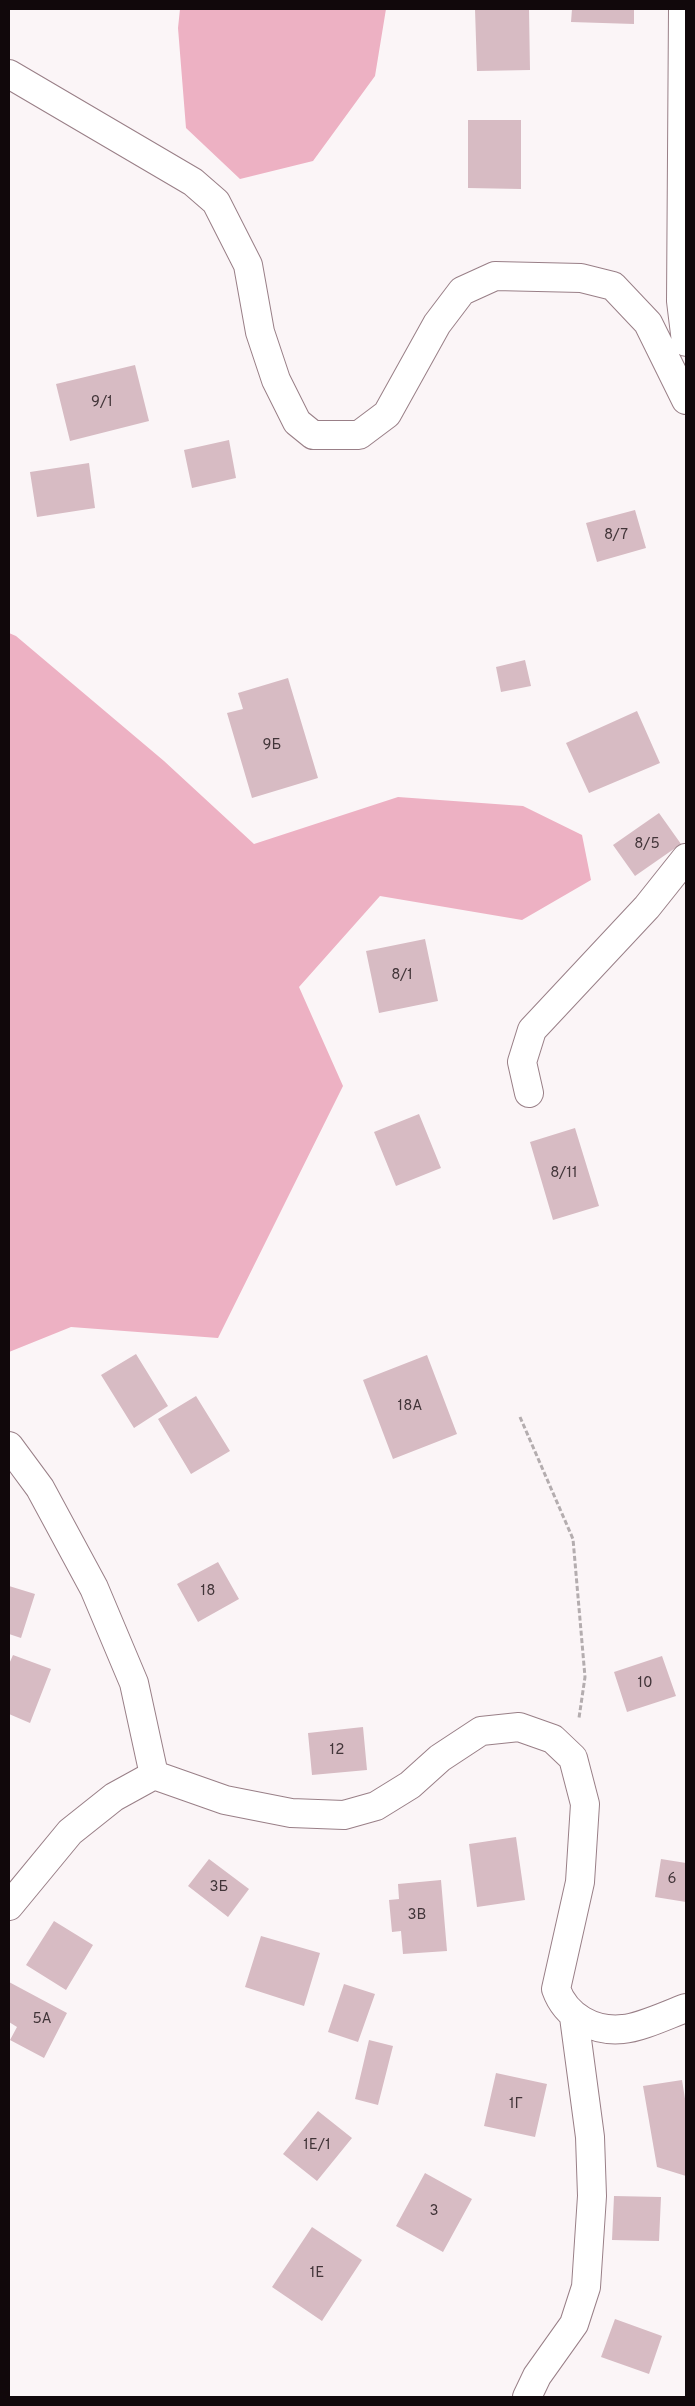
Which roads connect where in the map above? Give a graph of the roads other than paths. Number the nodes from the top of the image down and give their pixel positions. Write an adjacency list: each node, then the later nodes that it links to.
1 (682, 9): 3 (street)
2 (9, 74): 4 (street)
3 (686, 342)
4 (686, 400)
5 (686, 858): 6 (street)
6 (530, 1093)
7 (9, 1446): 8 (street)
8 (154, 1775): 9 (street); 11 (street)
9 (9, 1906)
10 (686, 2008): 11 (street)
11 (574, 2017): 12 (street)
12 (527, 2397)

